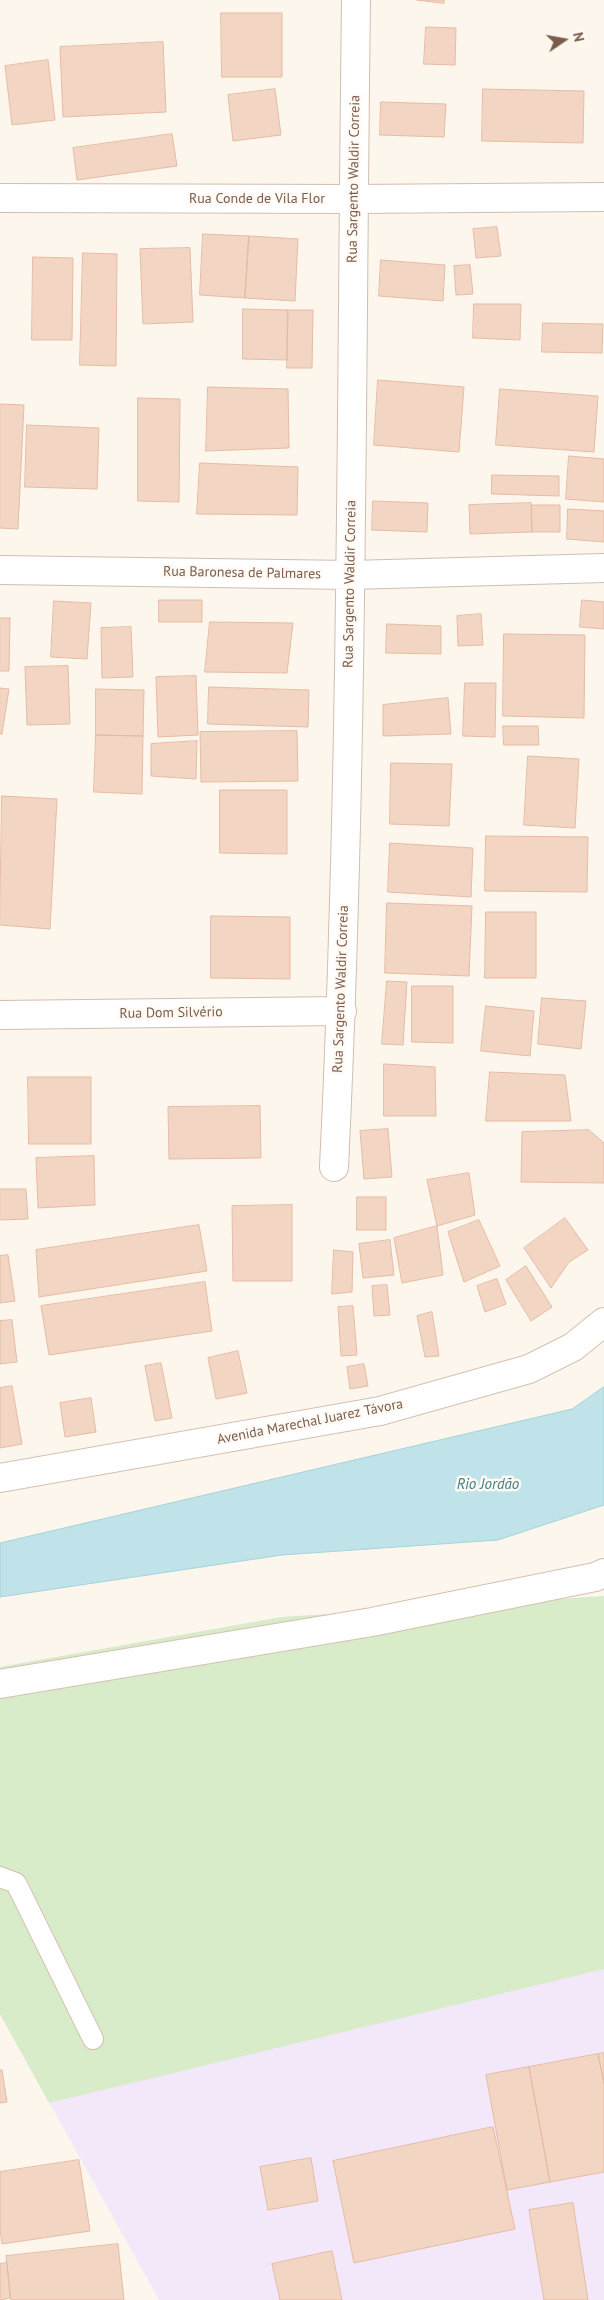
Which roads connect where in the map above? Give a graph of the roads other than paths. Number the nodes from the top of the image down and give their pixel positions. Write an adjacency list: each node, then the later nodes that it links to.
1 (356, 0): 4 (street, Rua Sargento Waldir Correia)
2 (604, 196): 4 (street, Rua Conde de Vila Flor)
3 (0, 198): 4 (street, Rua Conde de Vila Flor)
4 (354, 200): 7 (street, Rua Sargento Waldir Correia)
5 (604, 568): 7 (street, Rua Baronesa de Palmares)
6 (0, 570): 7 (street, Rua Baronesa de Palmares)
7 (351, 575): 8 (street, Rua Sargento Waldir Correia)
8 (342, 1010): 9 (street, Rua Dom Silvério); 10 (street, Rua Sargento Waldir Correia)
9 (0, 1015)
10 (334, 1167)
11 (604, 1322): 12 (street, Avenida Marechal Juarez Távora)
12 (0, 1478)
13 (604, 1572): 14 (street)
14 (0, 1684)
15 (0, 1877): 16 (lane)
16 (93, 2039)

